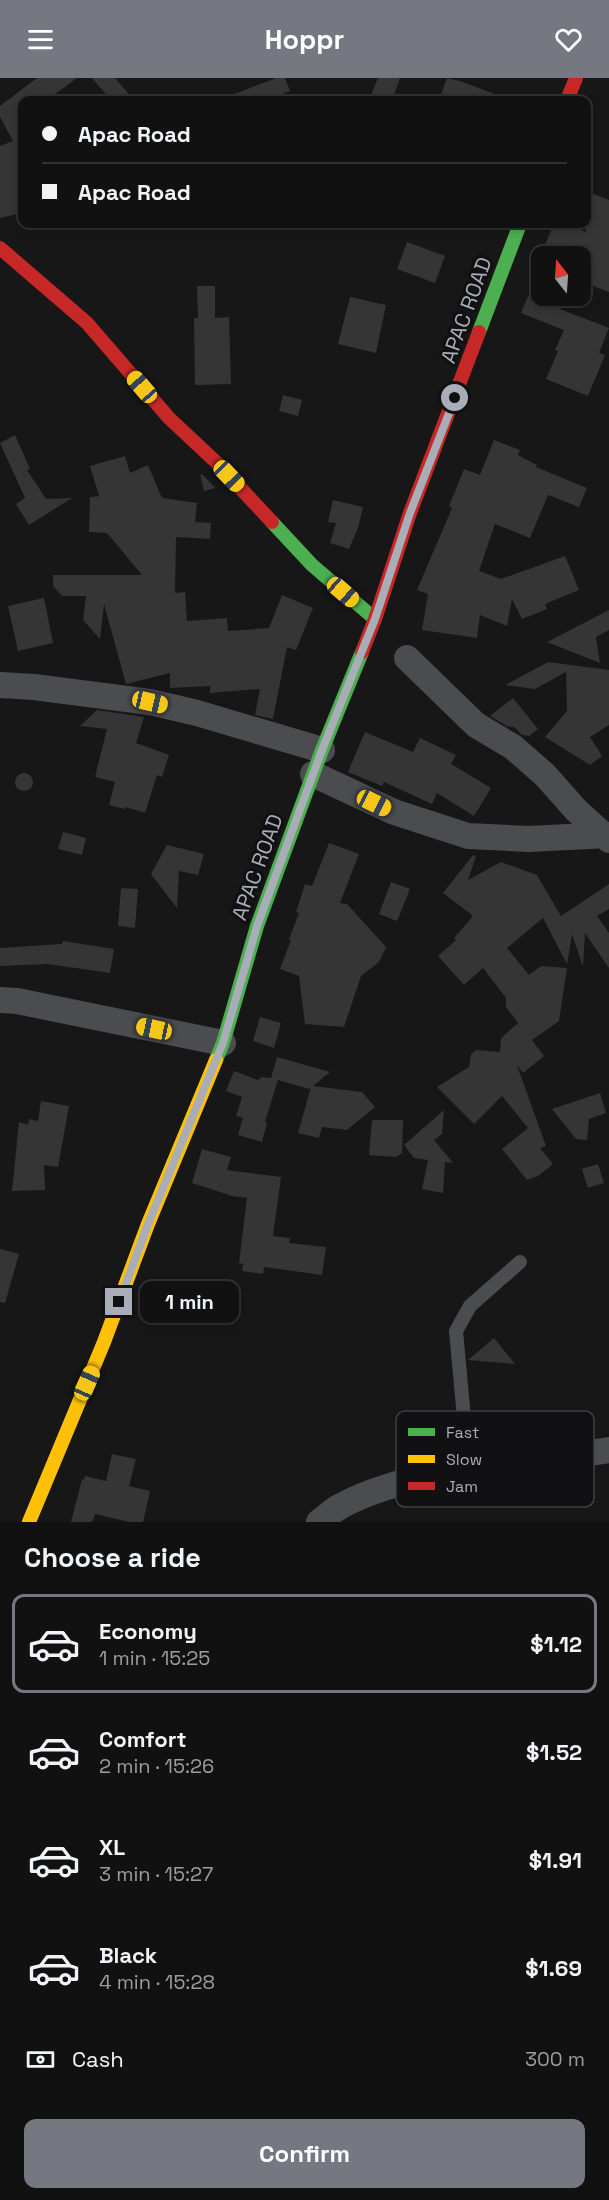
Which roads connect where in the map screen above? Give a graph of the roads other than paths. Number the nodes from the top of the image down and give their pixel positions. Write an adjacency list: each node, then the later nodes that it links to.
1 (576, 78): 2 (main road)
2 (569, 96)
3 (518, 228): 5 (main road, APAC ROAD)
4 (0, 248): 5 (main road)
5 (375, 619): 8 (main road, APAC ROAD)
6 (407, 658): 10 (street)
7 (0, 685): 8 (street)
8 (322, 750): 9 (main road, APAC ROAD)
9 (313, 774): 10 (street); 12 (main road, APAC ROAD)
10 (608, 837)
11 (0, 1000): 12 (street)
12 (223, 1043): 18 (main road, APAC ROAD)
13 (520, 1262): 14 (lane)
14 (463, 1411)
15 (609, 1450): 16 (street)
16 (594, 1452)
17 (396, 1486): 19 (street)
18 (30, 1522)
19 (319, 1522)

